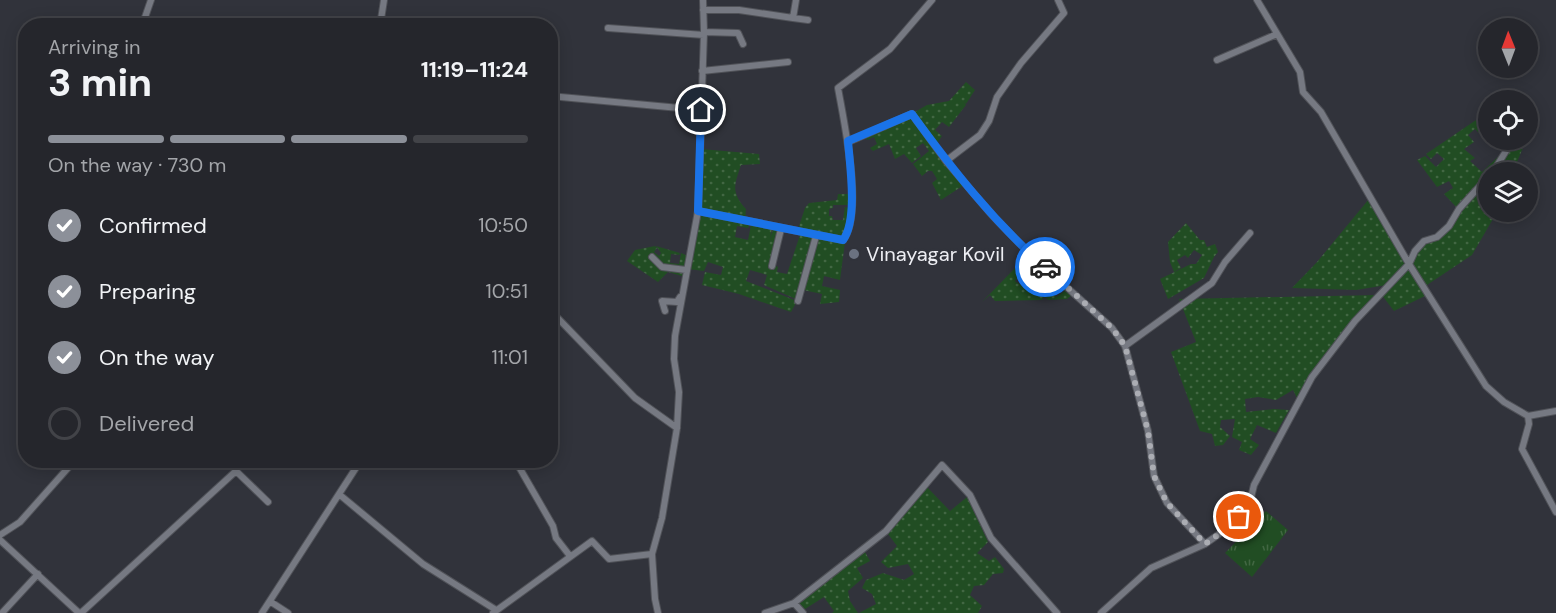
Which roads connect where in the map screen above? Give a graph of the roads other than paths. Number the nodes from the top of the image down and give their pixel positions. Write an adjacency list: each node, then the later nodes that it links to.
1 (151, 0): 9 (street)
2 (384, 0): 10 (street)
3 (703, 0): 8 (street)
4 (796, 0): 11 (street)
5 (932, 0): 22 (street)
6 (1058, 0): 23 (street)
7 (1257, 0): 15 (street)
8 (703, 10): 11 (street); 14 (street)
9 (145, 18)
10 (381, 18)
11 (793, 18): 12 (street)
12 (808, 20)
13 (608, 28): 14 (street)
14 (704, 33): 16 (street); 19 (street)
15 (1277, 34): 17 (street); 30 (street)
16 (743, 44)
17 (1217, 60)
18 (788, 62): 19 (street)
19 (702, 71): 21 (street)
20 (558, 97): 21 (street)
21 (701, 110): 25 (street)
22 (848, 141): 23 (street); 28 (street)
23 (946, 160): 37 (street)
24 (1478, 188): 30 (street)
25 (696, 206): 26 (street); 32 (street)
26 (781, 229): 28 (street); 31 (street)
27 (1250, 233): 37 (street)
28 (816, 236): 34 (street)
29 (652, 257): 32 (street)
30 (1409, 264): 39 (street); 49 (street)
31 (772, 266)
32 (686, 270): 33 (street)
33 (682, 294): 35 (street); 40 (street)
34 (798, 301)
35 (665, 311)
36 (558, 318): 40 (street)
37 (1125, 346): 49 (street)
38 (1556, 411): 39 (street)
39 (1528, 416): 46 (street)
40 (677, 428): 50 (street)
41 (68, 468): 47 (street)
42 (356, 468): 44 (street)
43 (520, 468): 51 (street)
44 (340, 495): 53 (street); 55 (street)
45 (268, 502): 57 (street)
46 (1556, 512)
47 (0, 535)
48 (0, 540): 52 (street)
49 (1205, 544): 64 (street)
50 (652, 554): 51 (street); 60 (street)
51 (570, 556): 55 (street)
52 (38, 574): 56 (street); 57 (street)
53 (271, 602): 58 (street); 59 (street)
54 (794, 603): 61 (street); 62 (street); 63 (street)
55 (495, 612)
56 (2, 613)
57 (80, 613)
58 (262, 613)
59 (288, 613)
60 (657, 613)
61 (765, 613)
62 (803, 613)
63 (1057, 613)
64 (1101, 613)

